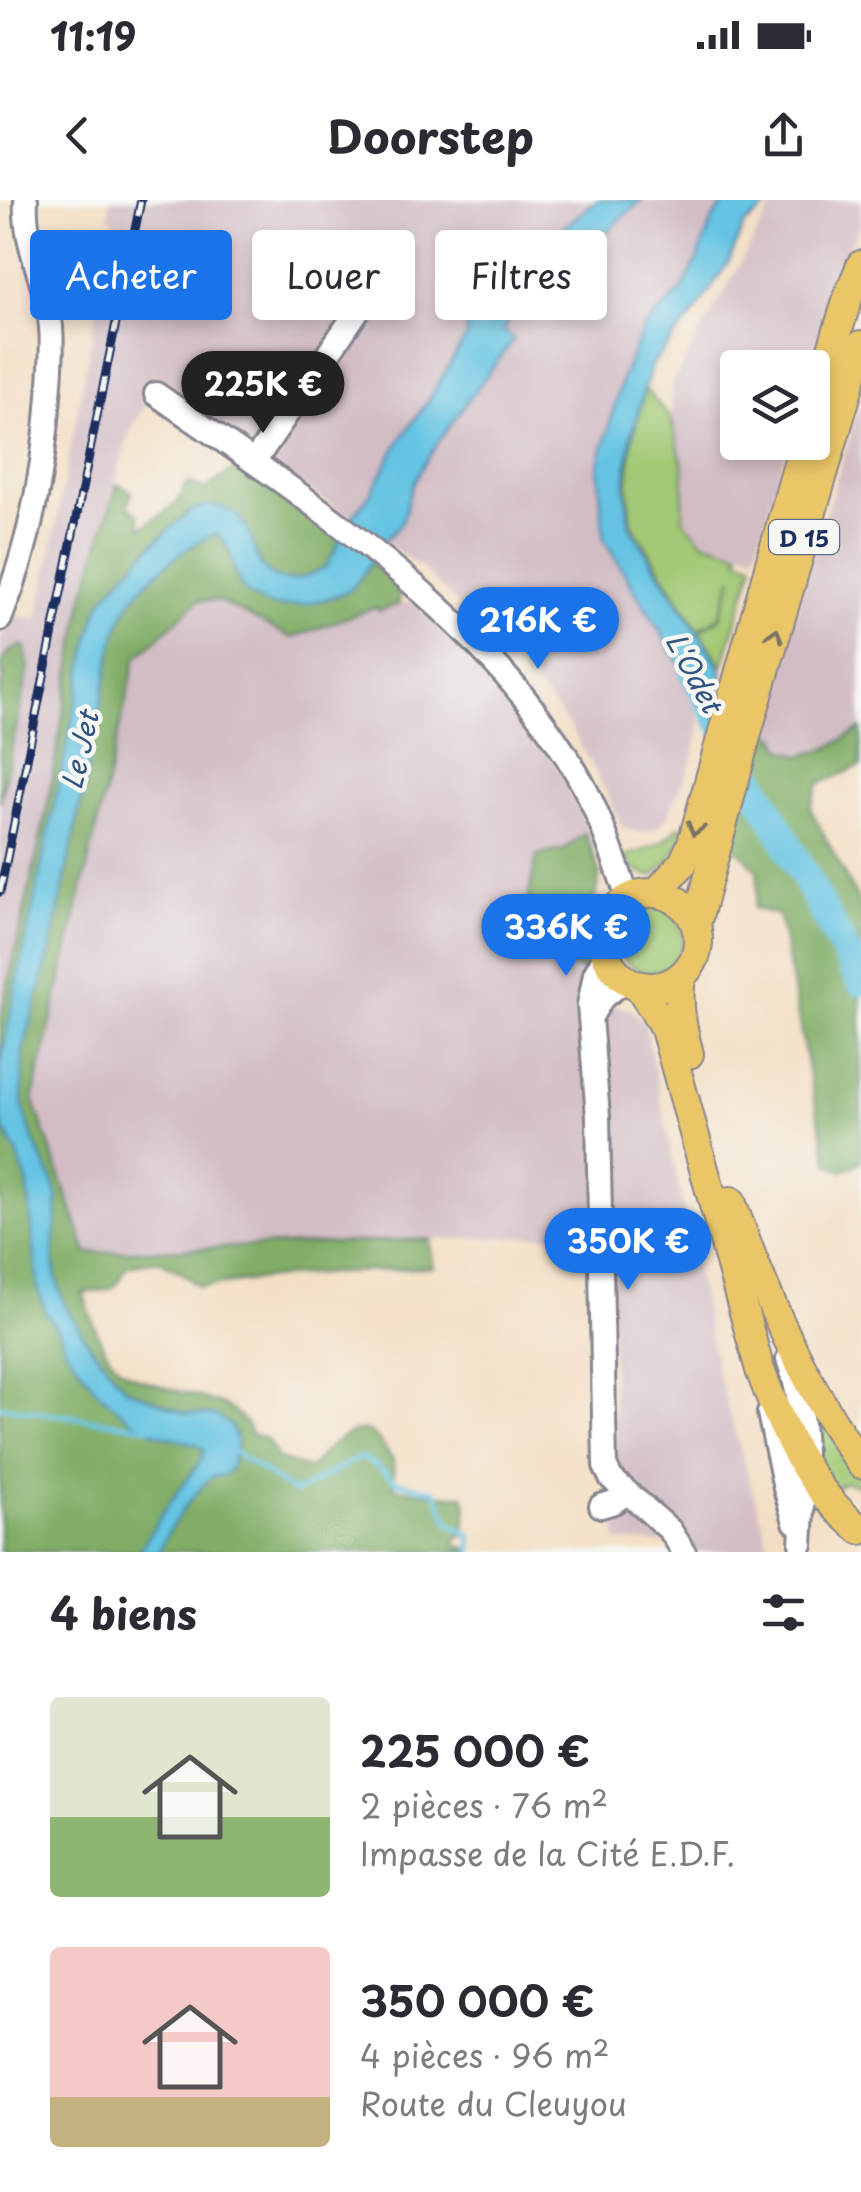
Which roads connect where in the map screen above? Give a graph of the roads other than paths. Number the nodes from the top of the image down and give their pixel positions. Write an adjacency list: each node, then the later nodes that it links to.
1 (26, 200): 9 (street)
2 (861, 265): 5 (main road)
3 (352, 320): 8 (street)
4 (861, 345): 12 (main road, D 15, one-way to 4)
5 (830, 355)
6 (156, 394): 8 (street)
7 (799, 460): 10 (main road, D 15, one-way to 10)
8 (254, 462): 11 (street)
9 (0, 619)
10 (656, 893): 11 (main road); 12 (main road)
11 (628, 898): 13 (main road)
12 (696, 926): 14 (main road)
13 (606, 955): 15 (main road); 16 (street)
14 (681, 977): 15 (main road); 17 (main road)
15 (632, 984): 16 (street); 18 (main road)
16 (592, 1015): 21 (street)
17 (773, 1309): 19 (main road); 20 (street)
18 (760, 1370): 20 (main road); 24 (street)
19 (861, 1464)
20 (805, 1468): 23 (main road); 24 (street)
21 (626, 1493): 22 (street); 25 (street)
22 (601, 1506)
23 (861, 1530)
24 (802, 1548)
25 (684, 1552)

